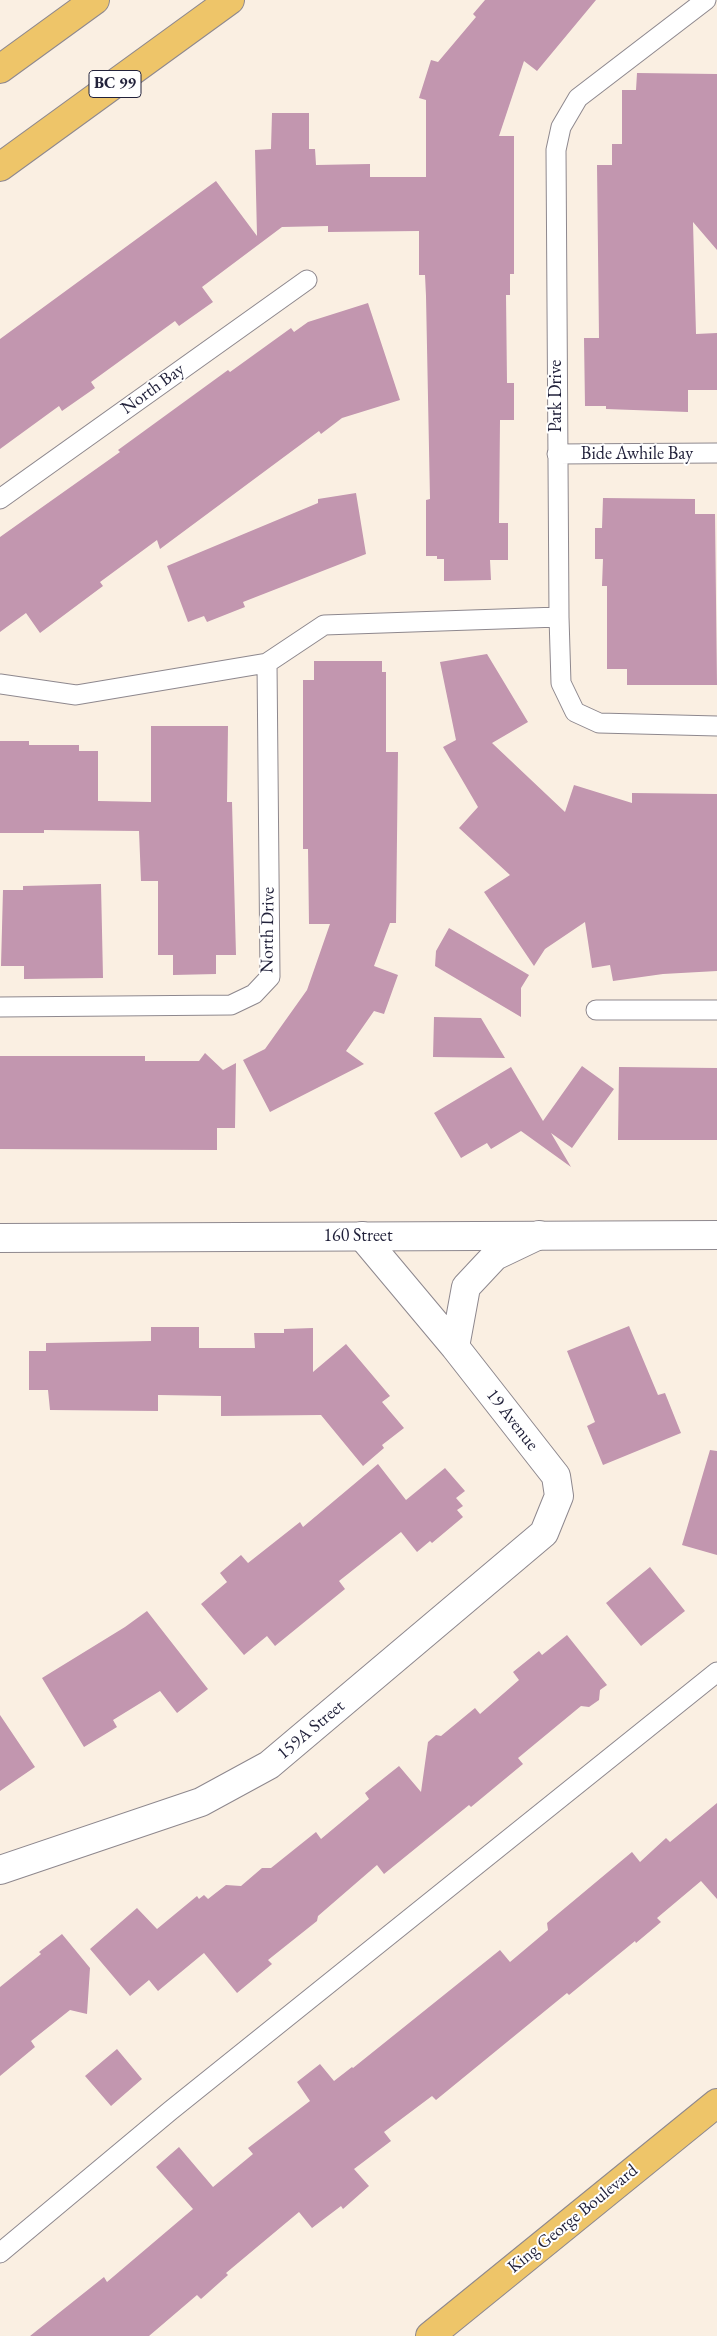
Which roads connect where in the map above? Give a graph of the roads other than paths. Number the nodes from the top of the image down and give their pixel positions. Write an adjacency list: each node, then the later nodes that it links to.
1 (95, 0): 4 (main road)
2 (230, 0): 5 (main road, BC 99)
3 (706, 0): 8 (lane, Park Drive)
4 (0, 70)
5 (0, 168)
6 (306, 280): 9 (lane, North Bay)
7 (717, 453): 8 (lane, Bide Awhile Bay)
8 (557, 454): 10 (lane, Park Drive)
9 (0, 498)
10 (559, 617): 11 (lane); 13 (lane, Park Drive)
11 (267, 663): 12 (lane); 14 (lane, North Drive)
12 (0, 684)
13 (717, 726)
14 (0, 1007)
15 (596, 1010): 16 (lane)
16 (717, 1010)
17 (539, 1235): 18 (street, 160 Street); 19 (street, 160 Street); 21 (street)
18 (362, 1236): 20 (street, 160 Street); 21 (street, 19 Avenue)
19 (717, 1236)
20 (0, 1238)
21 (455, 1347): 22 (street, 19 Avenue)
22 (559, 1496): 24 (street, 159A Street)
23 (717, 1672): 26 (lane)
24 (0, 1870)
25 (717, 2103): 27 (main road, King George Boulevard)
26 (0, 2252)
27 (430, 2336)

